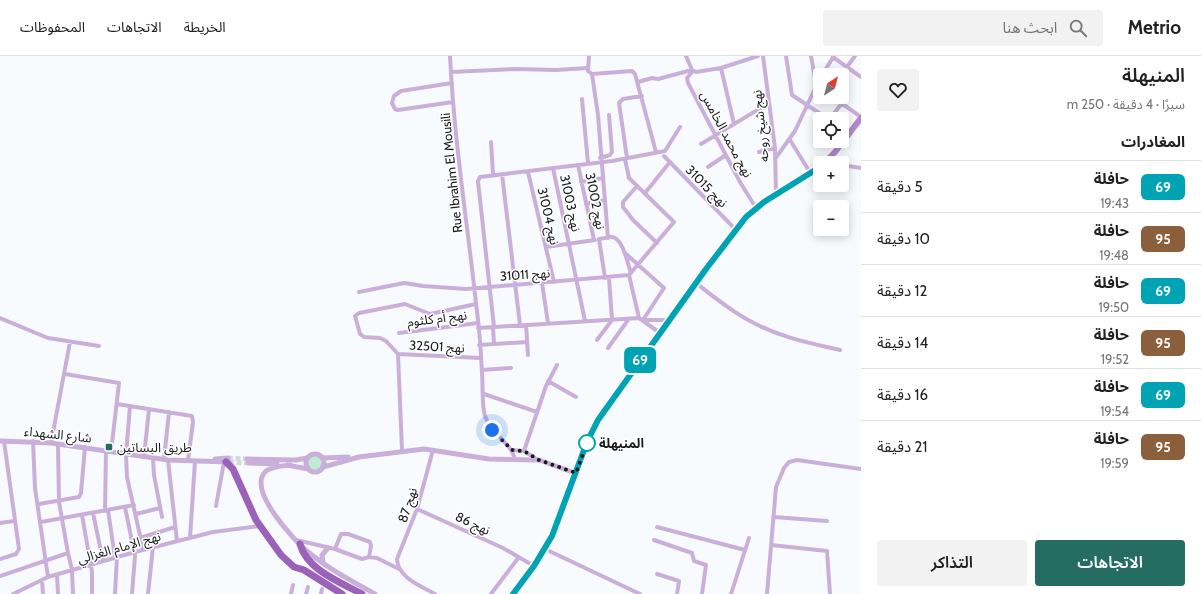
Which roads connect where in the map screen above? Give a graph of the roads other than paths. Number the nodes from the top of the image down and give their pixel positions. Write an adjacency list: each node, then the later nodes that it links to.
1 (450, 56): 16 (street, Rue Ibrahim El Mousili)
2 (589, 56): 11 (street)
3 (686, 56): 15 (street)
4 (758, 56): 12 (street)
5 (763, 56): 25 (street, نهج شيخ روحه)
6 (786, 56): 28 (street)
7 (811, 56): 13 (street)
8 (855, 56): 10 (street)
9 (834, 57): 10 (street); 14 (street)
10 (847, 67): 18 (street)
11 (588, 68): 16 (street); 17 (street)
12 (721, 68): 15 (street); 31 (street)
13 (813, 68)
14 (827, 68)
15 (692, 70): 19 (street); 33 (street, نهج محمد الخامس)
16 (454, 72): 20 (street, Rue Ibrahim El Mousili)
17 (592, 74): 19 (street); 45 (street)
18 (861, 77)
19 (638, 82): 22 (street)
20 (452, 83): 24 (street, Rue Ibrahim El Mousili); 24 (street)
21 (813, 92): 28 (street)
22 (642, 96): 38 (street); 43 (street)
23 (582, 99): 47 (street)
24 (453, 102): 82 (street, Rue Ibrahim El Mousili)
25 (769, 103): 31 (street); 37 (street, نهج شيخ روحه)
26 (841, 104): 28 (street)
27 (843, 104): 30 (street)
28 (807, 105): 34 (street)
29 (609, 115): 45 (street)
30 (861, 117): 42 (main road)
31 (734, 124): 33 (street)
32 (680, 127): 38 (street)
33 (715, 134): 36 (street); 40 (street, نهج محمد الخامس)
34 (791, 141): 44 (street); 56 (street)
35 (491, 142): 54 (street)
36 (701, 144)
37 (775, 148): 39 (street); 44 (street, نهج شيخ روحه)
38 (656, 152): 43 (street)
39 (759, 152)
40 (726, 154): 50 (street); 64 (street, نهج محمد الخامس)
41 (664, 156): 46 (street, نهج 31015)
42 (830, 156)
43 (626, 158): 45 (street); 59 (street)
44 (774, 159): 61 (street, نهج شيخ روحه)
45 (601, 160): 47 (street); 57 (street)
46 (670, 162): 60 (street); 65 (street, نهج 31015)
47 (588, 163): 48 (street)
48 (578, 165): 51 (street); 58 (street, نهج 31002)
49 (849, 165): 52 (street)
50 (708, 167)
51 (553, 168): 53 (street); 69 (street, نهج 31003)
52 (861, 168)
53 (528, 172): 55 (street); 71 (street, نهج 31004)
54 (493, 174): 55 (street); 81 (street)
55 (502, 174): 79 (street)
56 (811, 174): 61 (main road)
57 (603, 178): 58 (street); 62 (street)
58 (581, 182): 63 (street, نهج 31002)
59 (637, 186): 60 (street); 70 (street)
60 (645, 193): 70 (street)
61 (776, 193): 64 (main road)
62 (605, 200): 63 (street); 66 (street)
63 (586, 204): 68 (street, نهج 31002)
64 (756, 208): 65 (main road)
65 (736, 230): 80 (main road)
66 (608, 238): 67 (street); 72 (street)
67 (599, 239): 68 (street); 75 (street)
68 (594, 240): 69 (street)
69 (570, 243): 71 (street); 76 (street, نهج 31003)
70 (657, 243): 73 (street)
71 (546, 247): 77 (street, نهج 31004)
72 (625, 253): 73 (street); 74 (street)
73 (639, 264): 74 (street); 86 (street)
74 (630, 274): 75 (street, نهج 31011); 86 (street)
75 (607, 278): 76 (street, نهج 31011); 87 (street)
76 (578, 280): 77 (street, نهج 31011); 90 (street, نهج 31003)
77 (554, 282): 78 (street, نهج 31011)
78 (542, 283): 79 (street, نهج 31011); 92 (street)
79 (515, 284): 81 (street, نهج 31011); 94 (street)
80 (696, 284): 89 (main road); 106 (street)
81 (490, 286): 82 (street, نهج 31011); 95 (street)
82 (474, 287): 83 (street, نهج 31011); 84 (street, Rue Ibrahim El Mousili)
83 (359, 292)
84 (476, 304): 91 (street, Rue Ibrahim El Mousili); 107 (street)
85 (0, 318): 100 (street)
86 (641, 319): 88 (street); 89 (street); 98 (street)
87 (612, 320): 88 (street); 90 (street); 99 (street)
88 (628, 320): 105 (street)
89 (670, 320): 98 (main road)
90 (585, 321): 92 (street)
91 (478, 323): 96 (street, Rue Ibrahim El Mousili); 97 (street, نهج أم كلثوم)
92 (548, 323): 93 (street)
93 (526, 324): 94 (street); 101 (street)
94 (520, 325): 95 (street)
95 (493, 327): 96 (street); 102 (street)
96 (478, 328): 103 (street, Rue Ibrahim El Mousili)
97 (399, 333)
98 (660, 333): 148 (main road)
99 (597, 340)
100 (70, 342): 104 (street); 113 (street)
101 (527, 342): 102 (street); 108 (street)
102 (494, 344): 103 (street)
103 (480, 345): 109 (street, Rue Ibrahim El Mousili)
104 (99, 346)
105 (608, 348)
106 (840, 350)
107 (398, 354): 109 (street, نهج 32501); 127 (street)
108 (528, 355)
109 (480, 358): 112 (street, Rue Ibrahim El Mousili)
110 (557, 365): 114 (street)
111 (511, 368): 112 (street)
112 (482, 370): 115 (street, Rue Ibrahim El Mousili)
113 (65, 374): 117 (street); 124 (street)
114 (548, 381): 116 (street); 121 (street)
115 (484, 394): 121 (street); 129 (street, Rue Ibrahim El Mousili)
116 (576, 397)
117 (117, 404): 118 (street); 131 (street)
118 (130, 406): 119 (street); 132 (street)
119 (149, 409): 120 (street); 133 (street)
120 (169, 412): 139 (street, نهج الإمام الغزالي); 140 (street)
121 (537, 412): 130 (street)
122 (2, 441): 123 (street, شارع الشهداء); 163 (street)
123 (33, 441): 124 (street, شارع الشهداء); 150 (street)
124 (51, 443): 125 (street, شارع الشهداء)
125 (58, 444): 126 (street, شارع الشهداء); 149 (street)
126 (85, 447): 131 (street, شارع الشهداء); 149 (street)
127 (402, 450): 128 (street); 134 (street)
128 (433, 450): 138 (street); 155 (street, نهج 87)
129 (512, 450): 130 (street); 138 (street)
130 (524, 451): 141 (street)
131 (109, 452): 132 (street, شارع الشهداء); 156 (street)
132 (126, 455): 133 (street, شارع الشهداء); 151 (street)
133 (144, 457): 135 (street, شارع الشهداء)
134 (359, 457): 137 (street); 145 (street)
135 (153, 458): 139 (street, شارع الشهداء); 154 (street)
136 (307, 458): 137 (street); 144 (street); 146 (street)
137 (322, 458): 145 (street)
138 (514, 459): 141 (street)
139 (166, 460): 140 (street, شارع الشهداء); 168 (street, نهج الإمام الغزالي)
140 (188, 460): 142 (street, شارع الشهداء)
141 (539, 460): 148 (street)
142 (195, 461): 143 (street, شارع الشهداء); 171 (street)
143 (226, 461): 152 (street); 167 (highway)
144 (290, 465): 146 (street); 175 (street)
145 (323, 467): 146 (street)
146 (308, 469)
147 (861, 469): 161 (street)
148 (576, 473): 181 (main road)
149 (59, 502): 150 (street); 162 (street)
150 (39, 504): 164 (street)
151 (134, 505): 153 (street); 158 (street)
152 (216, 506)
153 (125, 507): 156 (street); 183 (street)
154 (160, 508): 158 (street); 160 (street)
155 (417, 509): 187 (street, نهج 86); 194 (street, نهج 87)
156 (106, 511): 157 (street); 185 (street)
157 (94, 513): 159 (street); 190 (street)
158 (136, 514): 170 (street)
159 (82, 515): 162 (street); 192 (street)
160 (162, 517)
161 (774, 517): 165 (street); 176 (street)
162 (62, 519): 164 (street); 184 (street)
163 (14, 521): 166 (street); 188 (street)
164 (41, 522): 189 (street)
165 (828, 522)
166 (0, 523)
167 (260, 526): 171 (street); 213 (highway)
168 (175, 527): 170 (street); 174 (street, نهج الإمام الغزالي)
169 (657, 527): 182 (street)
170 (140, 538): 179 (street)
171 (190, 538): 174 (street)
172 (749, 538): 182 (street)
173 (654, 540): 221 (street)
174 (177, 541): 177 (street, نهج الإمام الغزالي)
175 (297, 542): 178 (street); 191 (street); 214 (highway)
176 (771, 545): 223 (street); 224 (street)
177 (153, 547): 179 (street, نهج الإمام الغزالي); 210 (street)
178 (328, 548): 180 (street); 191 (street)
179 (143, 549): 183 (street, نهج الإمام الغزالي)
180 (335, 549): 186 (street); 186 (street)
181 (545, 549): 193 (main road); 219 (street)
182 (745, 550): 222 (street)
183 (135, 552): 185 (street, نهج الإمام الغزالي); 209 (street)
184 (68, 553): 189 (street); 195 (street)
185 (116, 557): 190 (street, نهج الإمام الغزالي); 208 (street)
186 (369, 557): 194 (street)
187 (519, 557): 193 (street, نهج 86); 217 (street)
188 (0, 559)
189 (45, 561): 198 (street); 199 (street)
190 (103, 561): 192 (street, نهج الإمام الغزالي)
191 (323, 562): 215 (street)
192 (91, 564): 195 (street, نهج الإمام الغزالي); 207 (street)
193 (534, 566): 218 (main road)
194 (398, 567): 216 (street)
195 (72, 570): 197 (street, نهج الإمام الغزالي); 206 (street)
196 (657, 574): 220 (street)
197 (57, 575): 199 (street, نهج الإمام الغزالي); 205 (street)
198 (0, 576)
199 (48, 577): 200 (street, نهج الإمام الغزالي)
200 (42, 580): 203 (street, نهج الإمام الغزالي); 204 (street)
201 (293, 585): 211 (street)
202 (308, 587): 212 (street)
203 (13, 594)
204 (43, 594)
205 (58, 594)
206 (73, 594)
207 (92, 594)
208 (115, 594)
209 (132, 594)
210 (148, 594)
211 (291, 594)
212 (306, 594)
213 (342, 594)
214 (362, 594)
215 (375, 594)
216 (435, 594)
217 (491, 594)
218 (513, 594)
219 (640, 594)
220 (677, 594)
221 (702, 594)
222 (731, 594)
223 (767, 594)
224 (830, 594)

